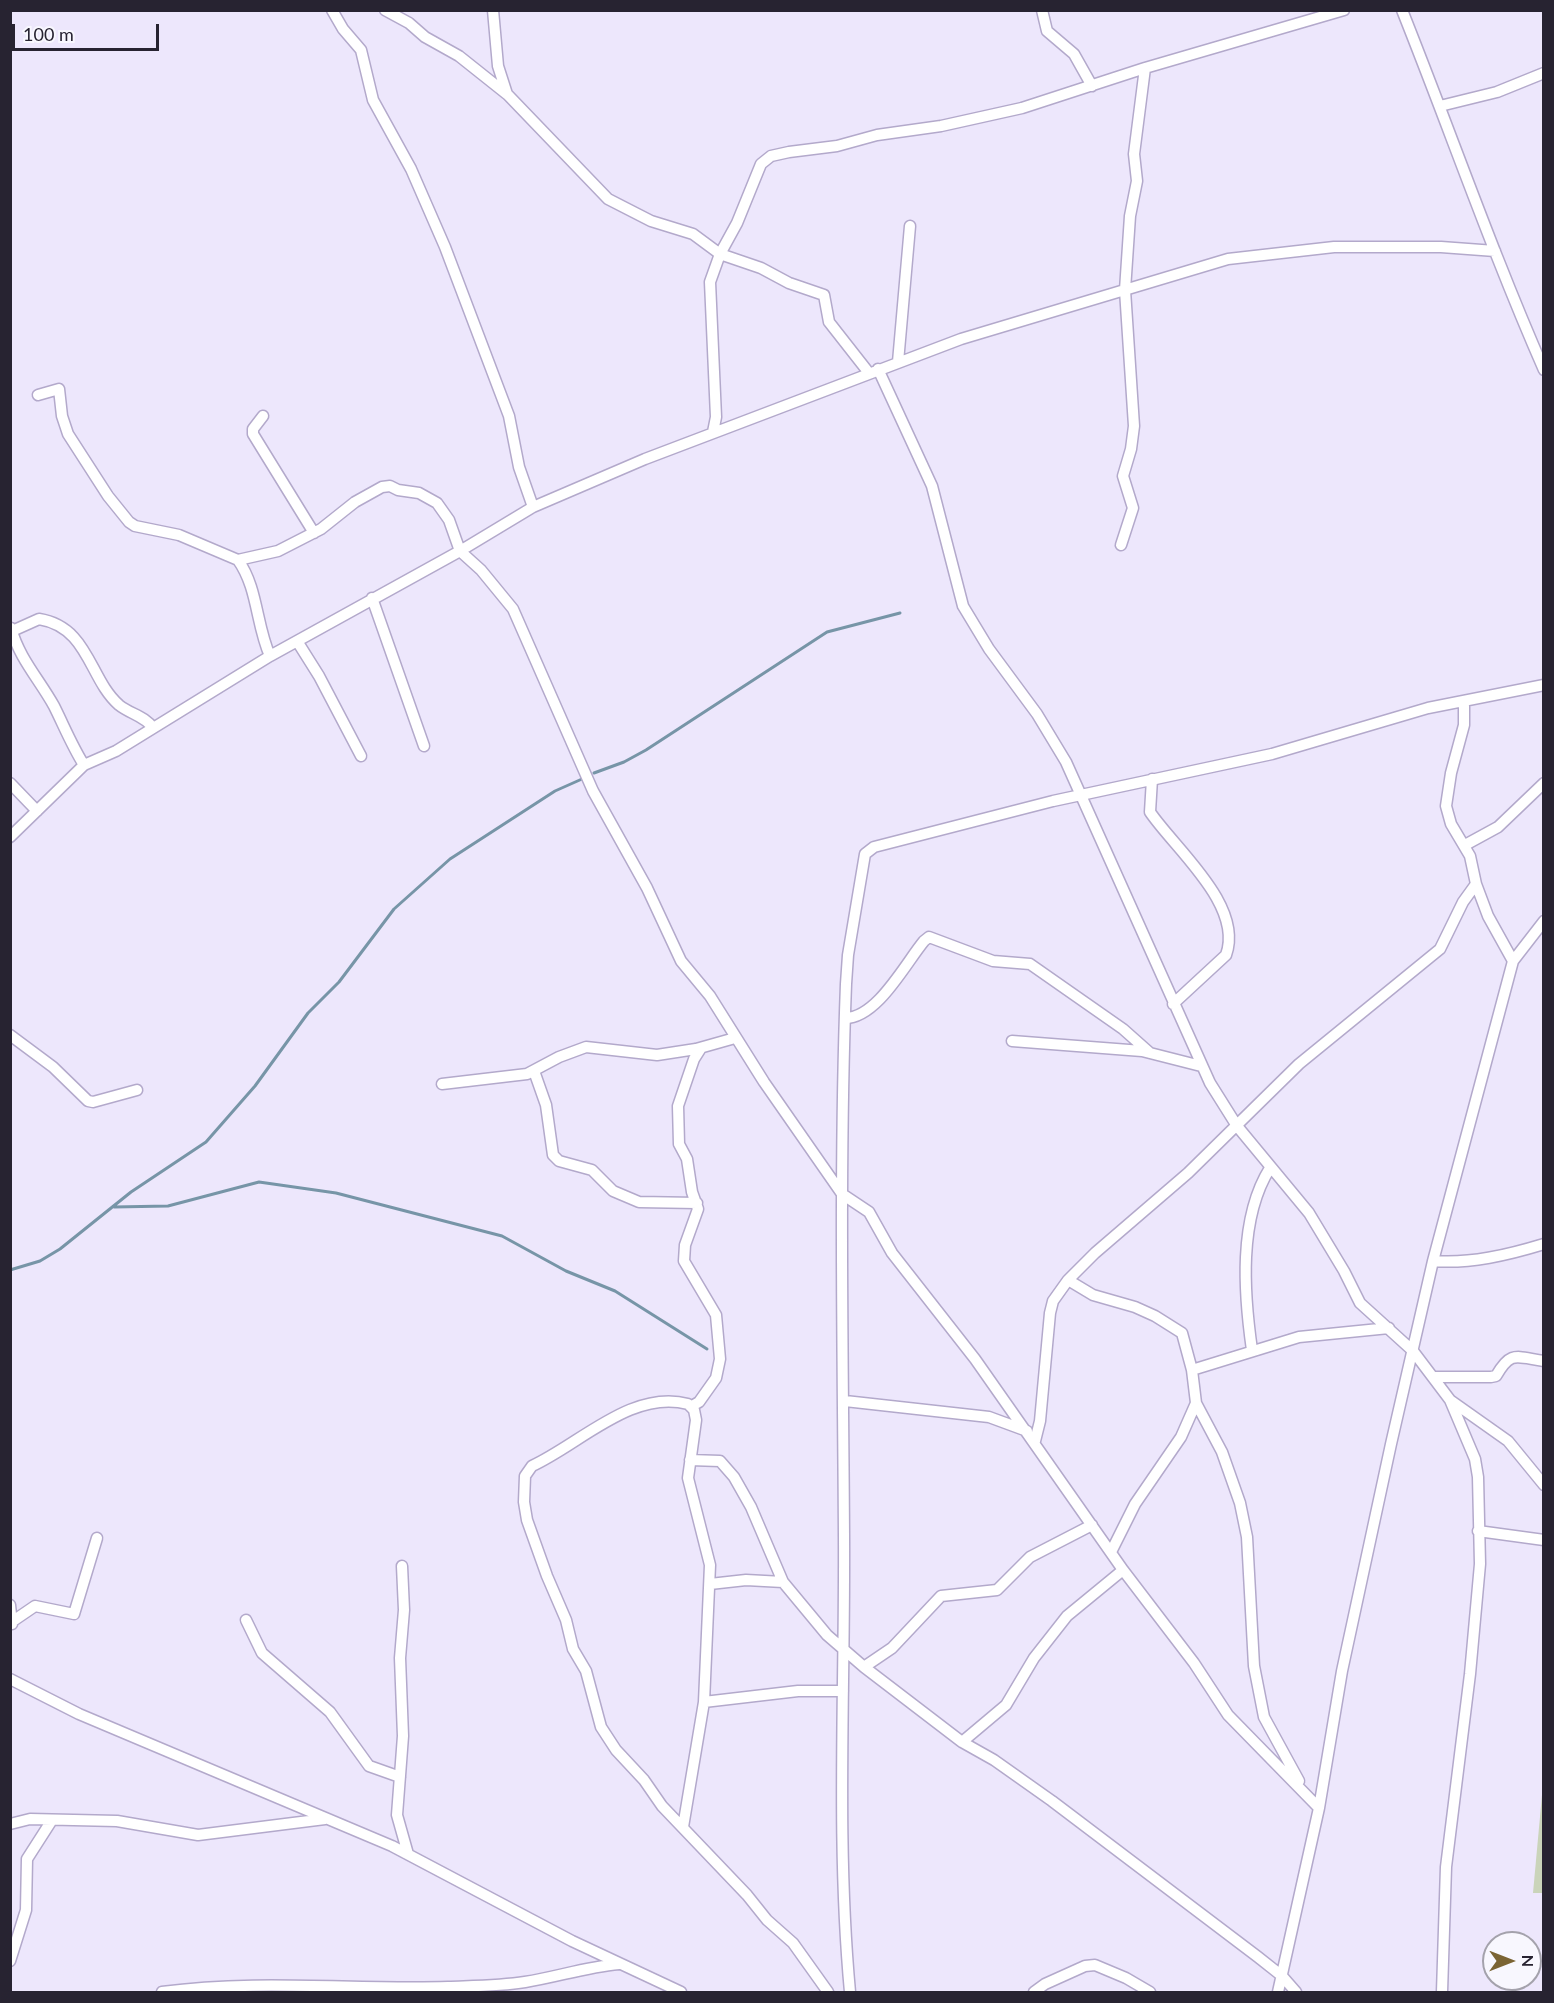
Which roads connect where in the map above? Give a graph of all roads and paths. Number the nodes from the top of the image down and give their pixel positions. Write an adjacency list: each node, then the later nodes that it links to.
1 (332, 10): 22 (street)
2 (385, 10): 10 (street)
3 (493, 10): 10 (street)
4 (1042, 10): 9 (street)
5 (1344, 10): 7 (street)
6 (1402, 10): 11 (street)
7 (1145, 68): 9 (street); 15 (street)
8 (1544, 73): 11 (street)
9 (1092, 86): 14 (street)
10 (507, 95): 14 (street)
11 (1440, 106): 13 (street)
12 (910, 226): 16 (street)
13 (1495, 251): 15 (street); 17 (street)
14 (720, 254): 18 (street); 21 (street)
15 (1125, 290): 16 (street); 24 (street)
16 (898, 362): 18 (street)
17 (1544, 370)
18 (874, 371): 21 (street); 40 (street)
19 (38, 395): 26 (street)
20 (263, 416): 23 (street)
21 (714, 432): 22 (street)
22 (532, 507): 25 (street)
23 (314, 533): 25 (street); 26 (street)
24 (1121, 545)
25 (460, 551): 27 (street); 50 (street)
26 (238, 560): 30 (street)
27 (372, 598): 29 (street); 34 (street)
28 (11, 630): 33 (street); 36 (street)
29 (297, 641): 30 (street); 35 (street)
30 (270, 656): 33 (street)
31 (1544, 685): 32 (street)
32 (1464, 701): 37 (street); 43 (street)
33 (153, 729): 36 (street)
34 (424, 746)
35 (360, 756)
36 (84, 765): 41 (street)
37 (1152, 779): 40 (street); 47 (street)
38 (10, 783): 41 (street)
39 (1544, 783): 43 (street)
40 (1082, 796): 47 (street); 48 (street)
41 (37, 811): 42 (street)
42 (10, 837)
43 (1465, 845): 44 (street)
44 (1476, 884): 46 (street); 58 (street)
45 (1544, 921): 46 (street)
46 (1513, 961): 63 (street)
47 (1173, 1004): 54 (street)
48 (845, 1018): 53 (street); 60 (street)
49 (10, 1035): 57 (street)
50 (735, 1038): 52 (street); 60 (street)
51 (1012, 1041): 53 (street)
52 (702, 1048): 55 (street); 61 (street)
53 (1150, 1053): 54 (street)
54 (1201, 1066): 58 (street)
55 (534, 1071): 56 (street); 61 (street)
56 (442, 1084)
57 (137, 1090)
58 (1237, 1126): 59 (street); 64 (street)
59 (1270, 1168): 65 (street); 66 (street)
60 (843, 1194): 72 (street); 75 (street)
61 (697, 1203): 74 (street)
62 (1544, 1244): 63 (street)
63 (1433, 1261): 67 (street)
64 (1068, 1280): 69 (street); 76 (street)
65 (1389, 1328): 66 (street); 67 (street)
66 (1252, 1350): 69 (street)
67 (1413, 1351): 70 (street); 99 (street)
68 (1544, 1361): 70 (street)
69 (1192, 1370): 73 (street)
70 (1433, 1377): 71 (street)
71 (1450, 1400): 78 (street); 80 (street)
72 (845, 1401): 75 (street); 91 (street)
73 (1196, 1402): 83 (street); 98 (street)
74 (692, 1406): 77 (street); 103 (street)
75 (1027, 1431): 76 (street)
76 (1035, 1441): 79 (street)
77 (690, 1460): 86 (street); 87 (street)
78 (1544, 1485)
79 (1092, 1526): 83 (street); 92 (street)
80 (1478, 1531): 82 (street); 116 (street)
81 (97, 1538): 90 (street)
82 (1544, 1540)
83 (1111, 1552): 85 (street)
84 (402, 1566): 97 (street)
85 (1123, 1570): 96 (street); 98 (street)
86 (783, 1582): 87 (street); 91 (street)
87 (710, 1584): 95 (street)
88 (10, 1605): 90 (street)
89 (246, 1620): 97 (street)
90 (12, 1624)
91 (843, 1648): 92 (street); 94 (street)
92 (864, 1667): 96 (street)
93 (10, 1679): 100 (street)
94 (843, 1691): 95 (street); 111 (street)
95 (704, 1702): 103 (street)
96 (962, 1742): 107 (street)
97 (400, 1777): 104 (street)
98 (1302, 1790): 99 (street)
99 (1319, 1808): 107 (street)
100 (328, 1819): 101 (street); 104 (street)
101 (52, 1820): 102 (street); 105 (street)
102 (10, 1824)
103 (683, 1827): 110 (street)
104 (408, 1854): 106 (street)
105 (10, 1961)
106 (619, 1964): 108 (street); 109 (street)
107 (1282, 1976): 114 (street); 115 (street)
108 (162, 1992)
109 (681, 1992)
110 (828, 1992)
111 (850, 1992)
112 (1035, 1992): 113 (street)
113 (1150, 1992)
114 (1278, 1992)
115 (1296, 1992)
116 (1442, 1992)

